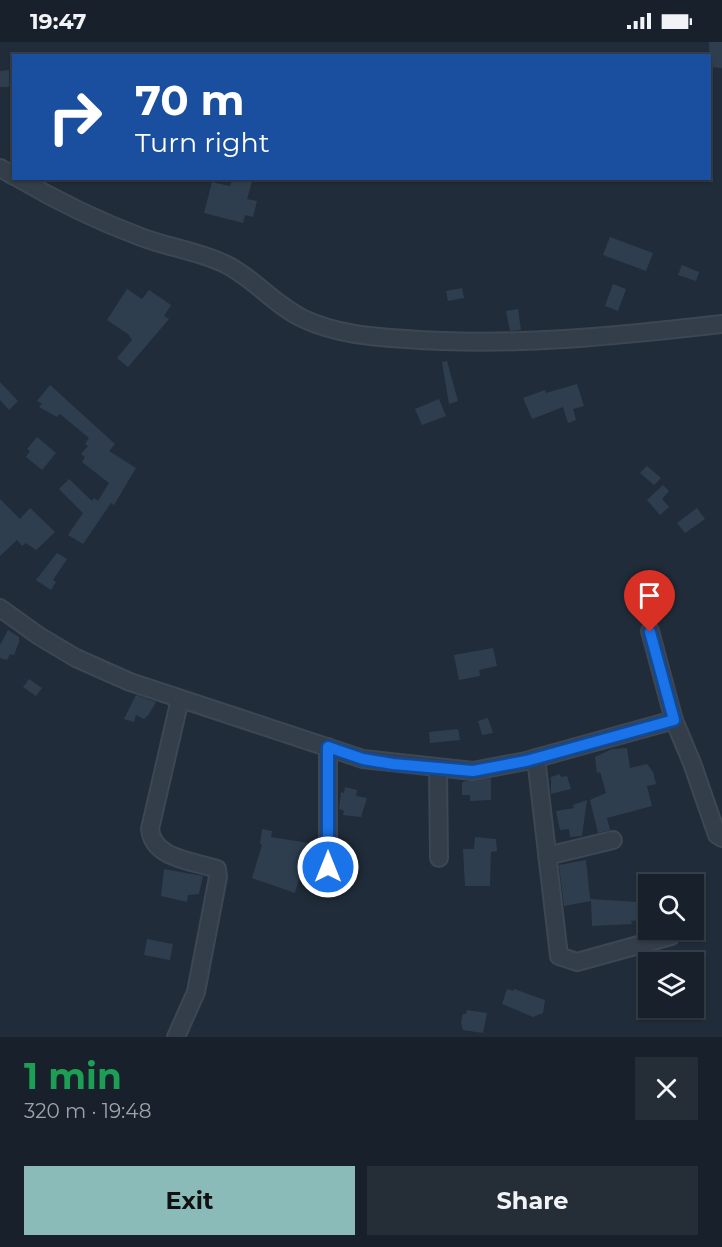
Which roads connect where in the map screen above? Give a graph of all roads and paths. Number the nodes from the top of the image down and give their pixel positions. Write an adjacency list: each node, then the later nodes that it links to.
1 (21, 180): 2 (street)
2 (722, 324)
3 (0, 608): 5 (street)
4 (650, 632): 6 (street)
5 (180, 699): 7 (street); 16 (street)
6 (674, 720): 8 (street); 10 (street)
7 (328, 747): 9 (street); 14 (street)
8 (536, 758): 9 (street); 12 (street)
9 (438, 768): 13 (street)
10 (722, 838)
11 (613, 840): 12 (street)
12 (547, 856): 15 (street)
13 (439, 858)
14 (328, 867)
15 (657, 940)
16 (176, 1037)

